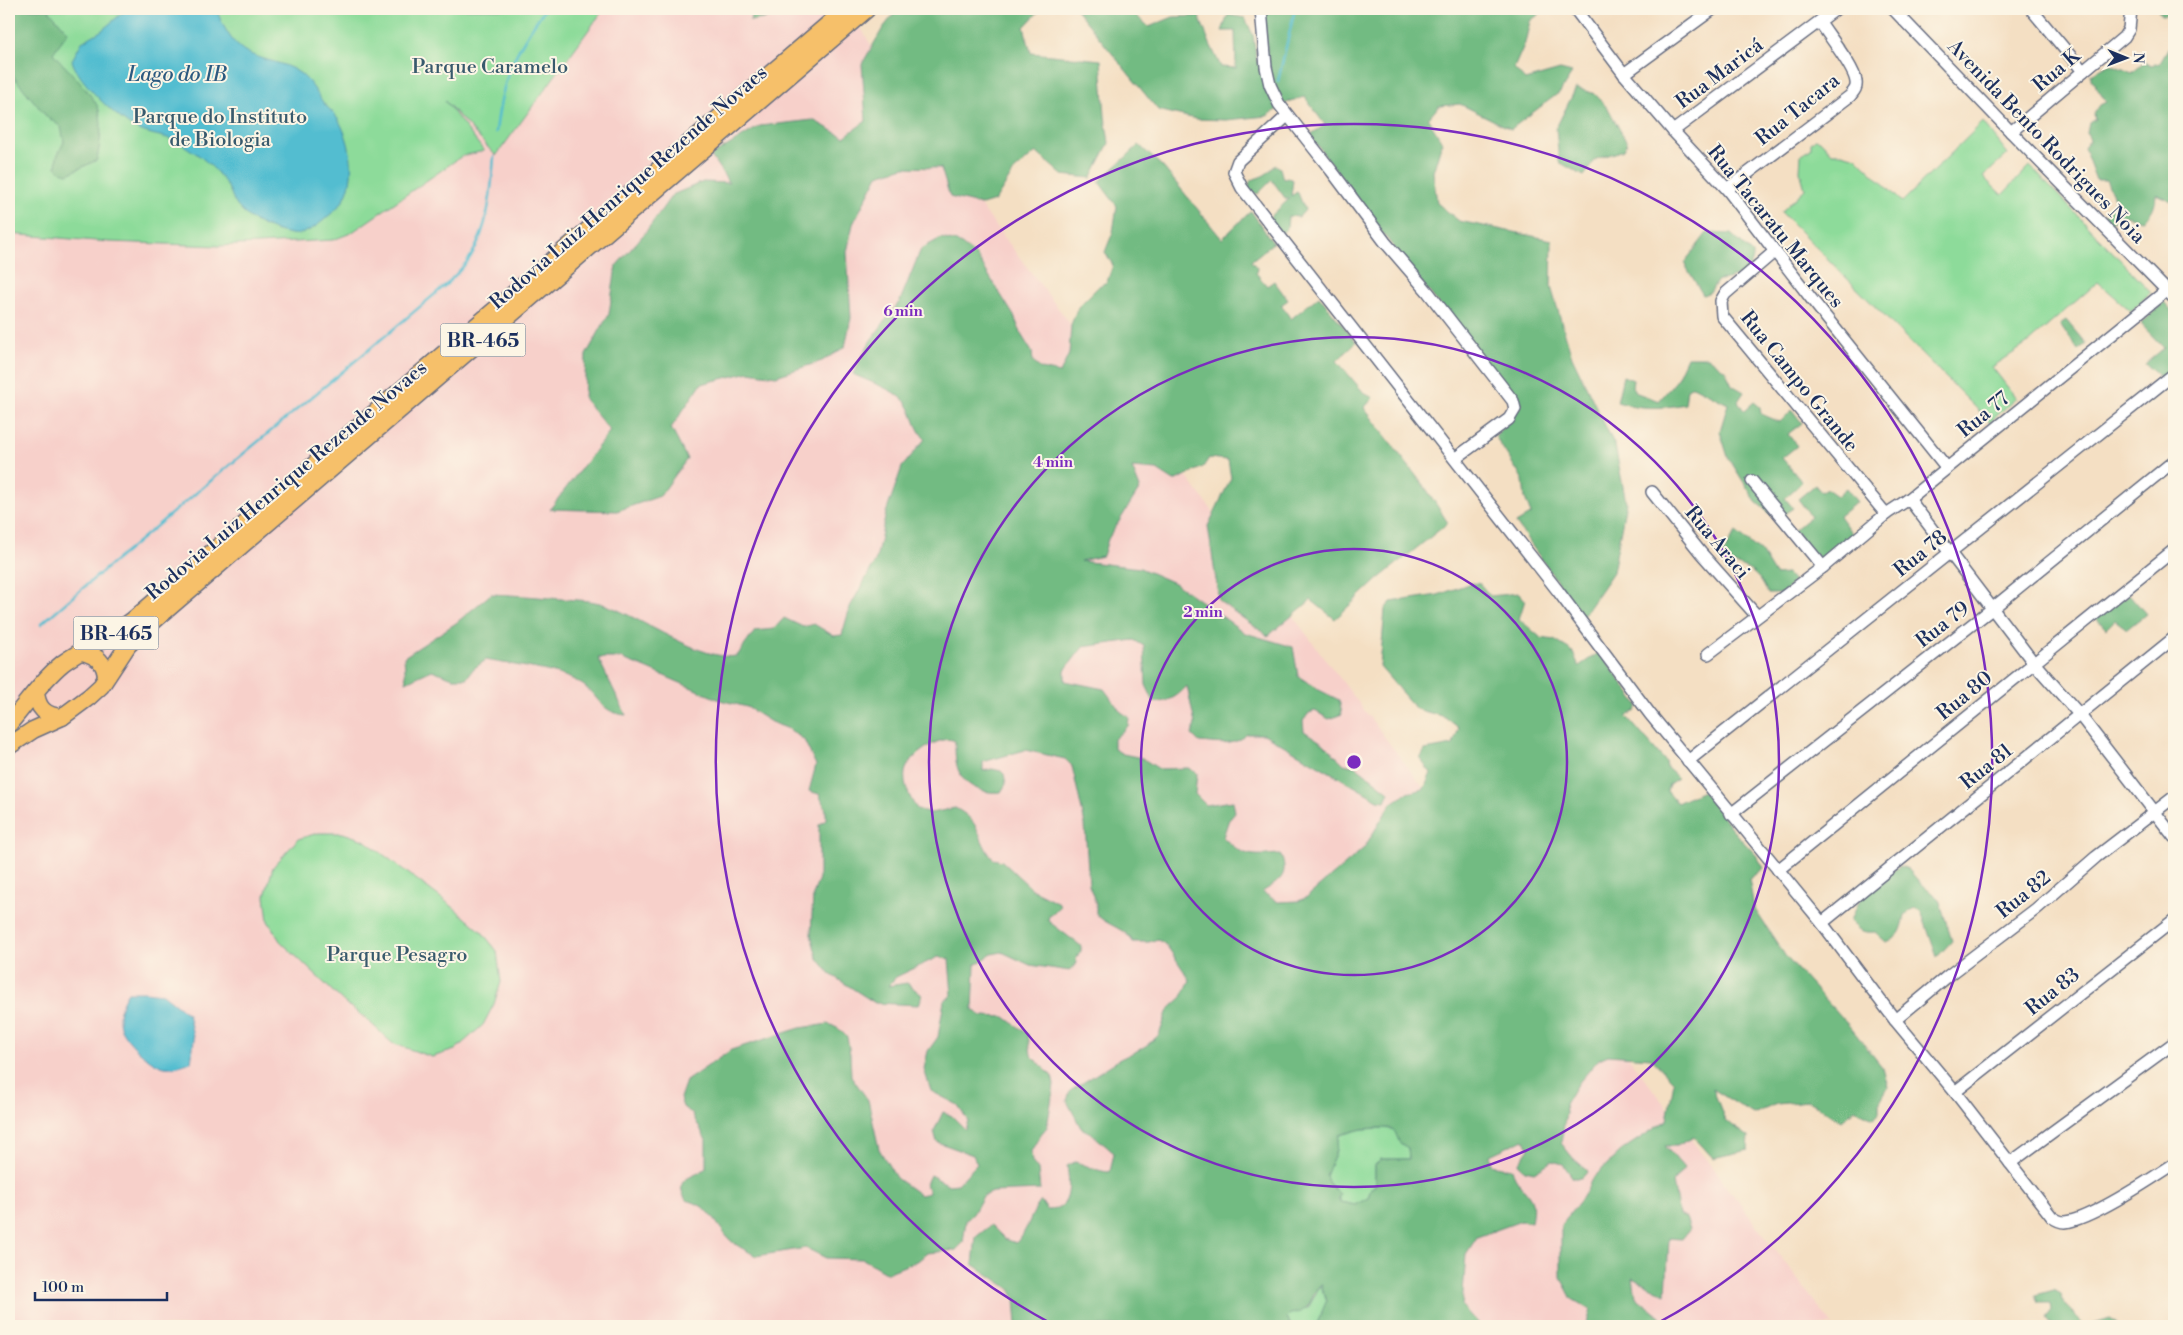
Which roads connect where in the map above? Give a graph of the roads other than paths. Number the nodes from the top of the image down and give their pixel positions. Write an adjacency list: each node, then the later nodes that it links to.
1 (846, 9): 33 (highway, Rodovia Luiz Henrique Rezende Novaes / BR-465)
2 (867, 9): 36 (highway, Rodovia Luiz Henrique Rezende Novaes / BR-465)
3 (1261, 9): 13 (street)
4 (1713, 9): 12 (street)
5 (1836, 9): 10 (street, Rua Maricá)
6 (1893, 9): 15 (street, Avenida Bento Rodrigues Noia)
7 (2030, 9): 11 (street)
8 (2131, 9): 11 (street, Rua K)
9 (1577, 10): 12 (street, Rua Tacaratu Marques)
10 (1820, 22): 14 (street, Rua Maricá); 16 (street, Rua Tacara)
11 (2083, 71): 15 (street, Rua K)
12 (1624, 74): 14 (street, Rua Tacaratu Marques)
13 (1287, 116): 20 (street); 20 (street)
14 (1672, 131): 16 (street, Rua Tacaratu Marques)
15 (2011, 132): 18 (street, Avenida Bento Rodrigues Noia)
16 (1726, 189): 17 (street, Rua Tacaratu Marques)
17 (1774, 252): 22 (street, Rua Tacaratu Marques); 26 (street, Rua Campo Grande)
18 (2170, 294): 22 (street, Rua 77)
19 (2174, 374): 28 (street, Rua 78)
20 (1456, 458): 42 (street)
21 (2174, 461): 30 (street, Rua 79)
22 (1947, 468): 25 (street, Rua 77)
23 (1752, 481): 29 (street)
24 (1652, 492): 31 (street, Rua Araci)
25 (1908, 499): 26 (street, Rua 77); 28 (street)
26 (1886, 514): 29 (street, Rua 77)
27 (2174, 550): 35 (street, Rua 80)
28 (1951, 552): 30 (street); 42 (street, Rua 78)
29 (1823, 567): 31 (street, Rua 77)
30 (1992, 608): 35 (street); 45 (street, Rua 79)
31 (1757, 616): 34 (street, Rua 77)
32 (2174, 638): 38 (street, Rua 81)
33 (83, 652): 36 (highway); 37 (highway, Rodovia Luiz Henrique Rezende Novaes / BR-465)
34 (1708, 654)
35 (2033, 662): 38 (street); 47 (street, Rua 80)
36 (106, 677): 39 (highway, Rodovia Luiz Henrique Rezende Novaes / BR-465)
37 (36, 690): 39 (highway); 40 (highway, Rodovia Luiz Henrique Rezende Novaes / BR-465)
38 (2079, 714): 44 (street); 49 (street, Rua 81)
39 (62, 718): 41 (highway, Rodovia Luiz Henrique Rezende Novaes / BR-465)
40 (9, 724)
41 (9, 746)
42 (1688, 761): 45 (street)
43 (2174, 798): 44 (street, Rua 82)
44 (2156, 812): 46 (street); 50 (street, Rua 82)
45 (1731, 814): 47 (street)
46 (2174, 837)
47 (1778, 870): 49 (street)
48 (2174, 920): 52 (street, Rua 83)
49 (1822, 923): 50 (street)
50 (1895, 1020): 52 (street)
51 (2174, 1043): 53 (street)
52 (1954, 1092): 53 (street)
53 (2010, 1163): 54 (street)
54 (2174, 1164)

